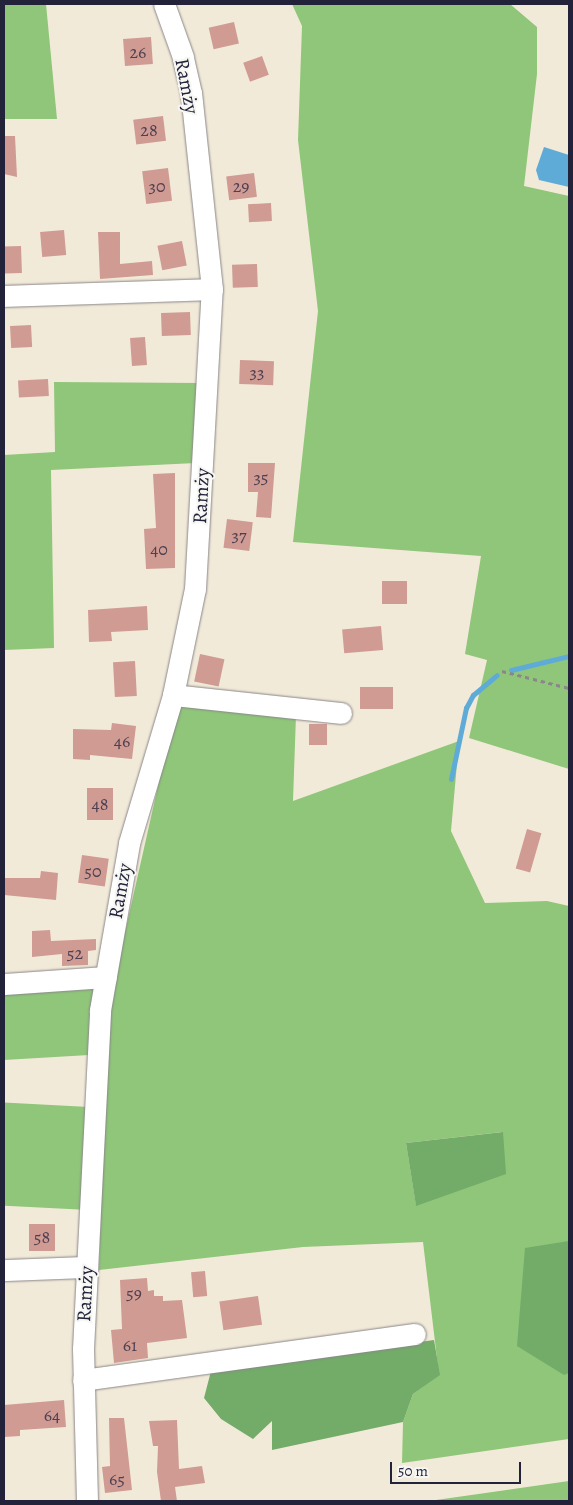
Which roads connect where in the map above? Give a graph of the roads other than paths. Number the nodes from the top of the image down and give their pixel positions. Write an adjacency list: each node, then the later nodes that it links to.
1 (164, 4): 2 (street, Ramży)
2 (212, 289): 3 (street); 4 (street, Ramży)
3 (4, 296)
4 (173, 694): 5 (street); 6 (street, Ramży)
5 (341, 713)
6 (106, 977): 7 (street); 8 (street, Ramży)
7 (4, 984)
8 (87, 1267): 9 (street); 11 (street, Ramży)
9 (4, 1270)
10 (415, 1334): 11 (street)
11 (84, 1380): 12 (street, Ramży)
12 (87, 1501)

